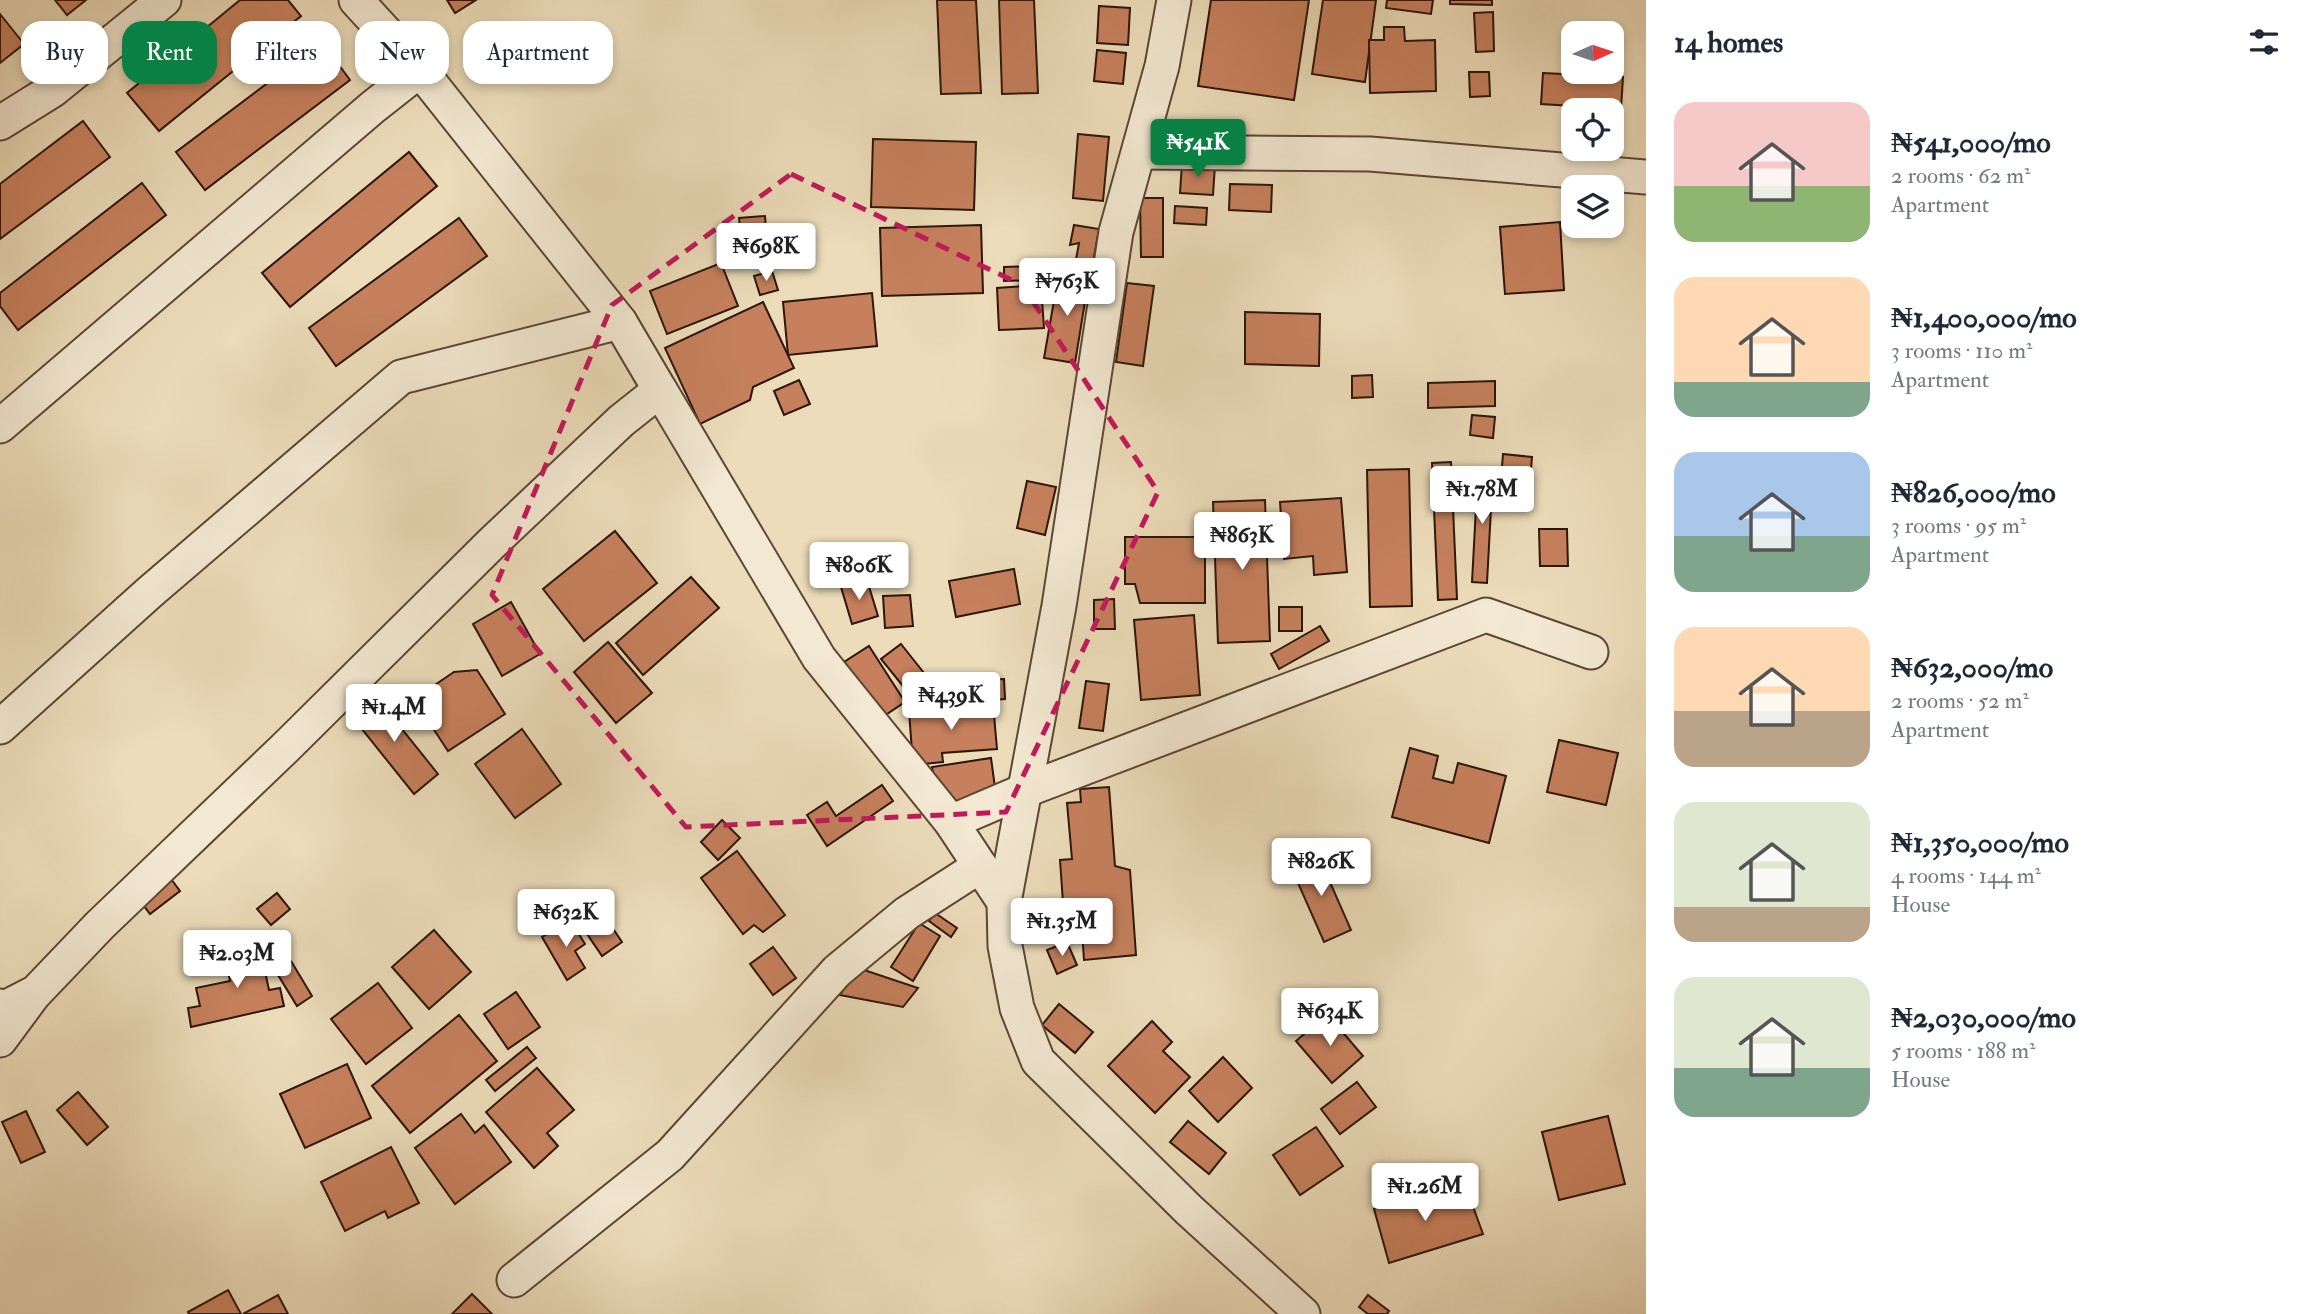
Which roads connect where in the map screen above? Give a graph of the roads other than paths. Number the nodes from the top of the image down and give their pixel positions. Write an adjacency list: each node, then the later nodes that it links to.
1 (164, 0): 7 (street)
2 (356, 0): 4 (street)
3 (1174, 0): 8 (street)
4 (375, 21)
5 (402, 84): 12 (street)
6 (431, 84): 10 (street)
7 (0, 123)
8 (1139, 152): 9 (street); 15 (street)
9 (1646, 177)
10 (620, 322): 11 (street); 14 (street)
11 (660, 390): 16 (street); 19 (street)
12 (0, 426)
13 (1591, 652): 15 (street)
14 (0, 727)
15 (1026, 790): 16 (street); 18 (street)
16 (951, 822): 17 (street)
17 (980, 866): 18 (street); 22 (street)
18 (1004, 902): 23 (street)
19 (36, 992): 20 (street); 21 (street)
20 (0, 1006)
21 (0, 1040)
22 (514, 1280)
23 (1303, 1314)

